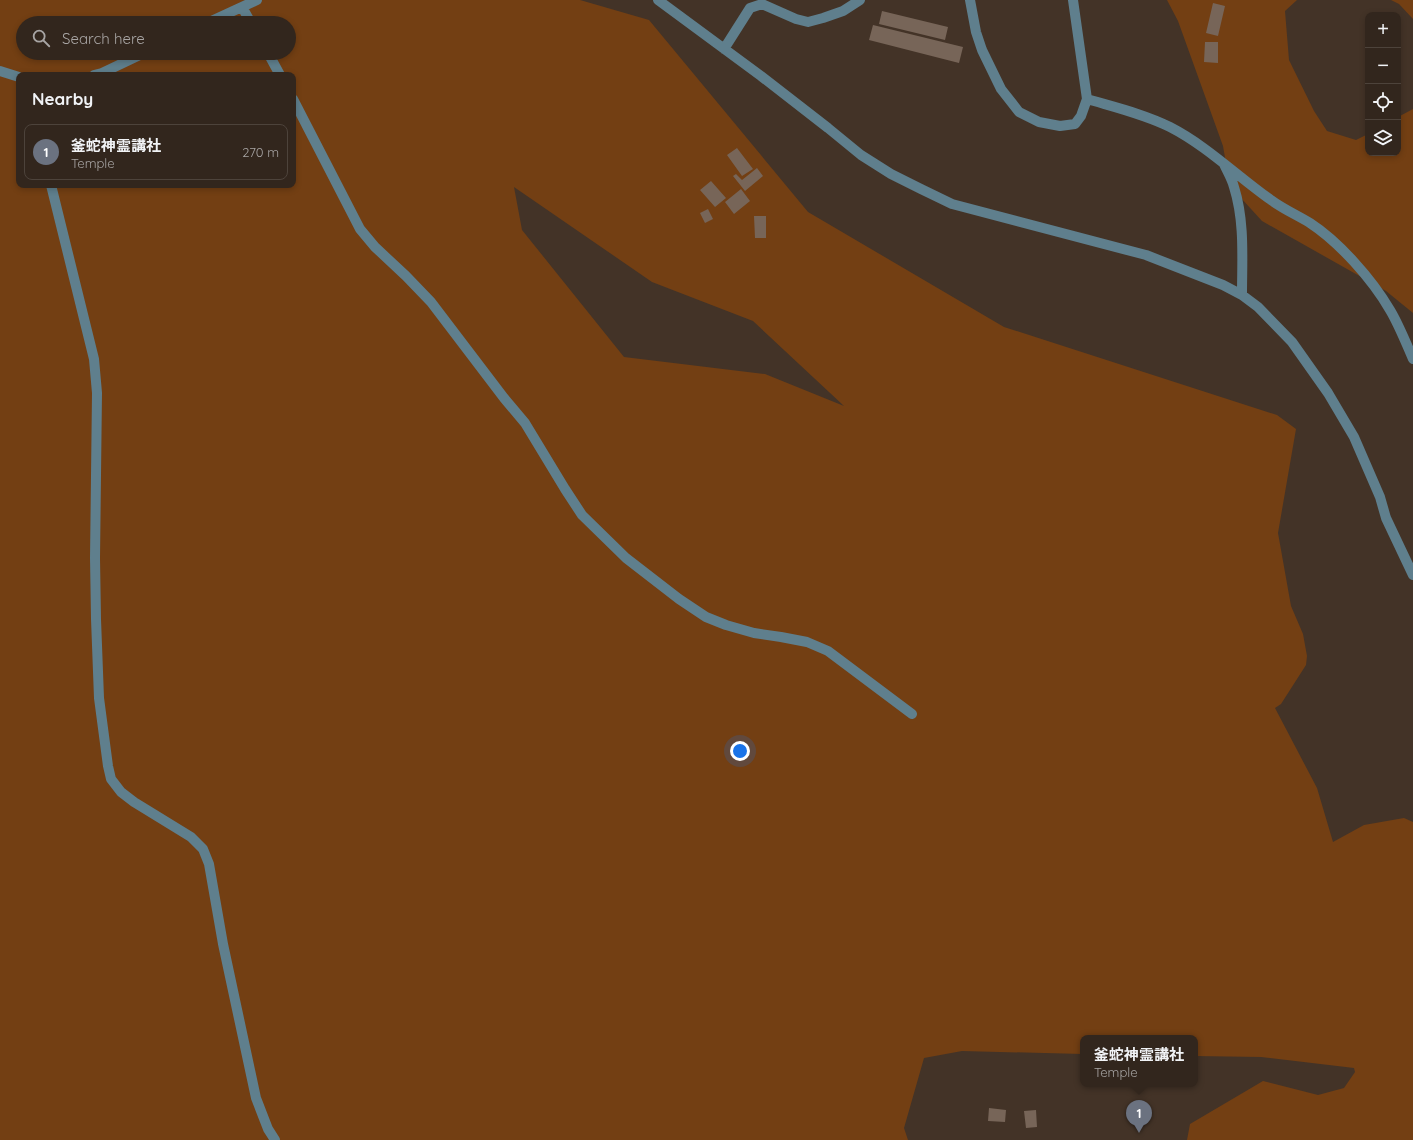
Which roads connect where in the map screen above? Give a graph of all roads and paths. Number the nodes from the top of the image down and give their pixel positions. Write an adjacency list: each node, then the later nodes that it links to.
1 (257, 0): 6 (street)
2 (658, 0): 9 (street)
3 (860, 0): 9 (street)
4 (970, 0): 16 (street)
5 (1073, 0): 16 (street)
6 (242, 7): 7 (street); 8 (street)
7 (222, 16)
8 (247, 16)
9 (724, 49): 20 (street)
10 (129, 60): 13 (street)
11 (272, 60): 14 (street)
12 (0, 71): 15 (street)
13 (104, 72)
14 (278, 72)
15 (16, 76)
16 (1087, 99): 18 (street)
17 (296, 105): 23 (street)
18 (1223, 162): 20 (street); 21 (street)
19 (52, 188): 24 (street)
20 (1242, 295): 22 (street)
21 (1413, 359)
22 (1413, 575)
23 (912, 714)
24 (275, 1140)

